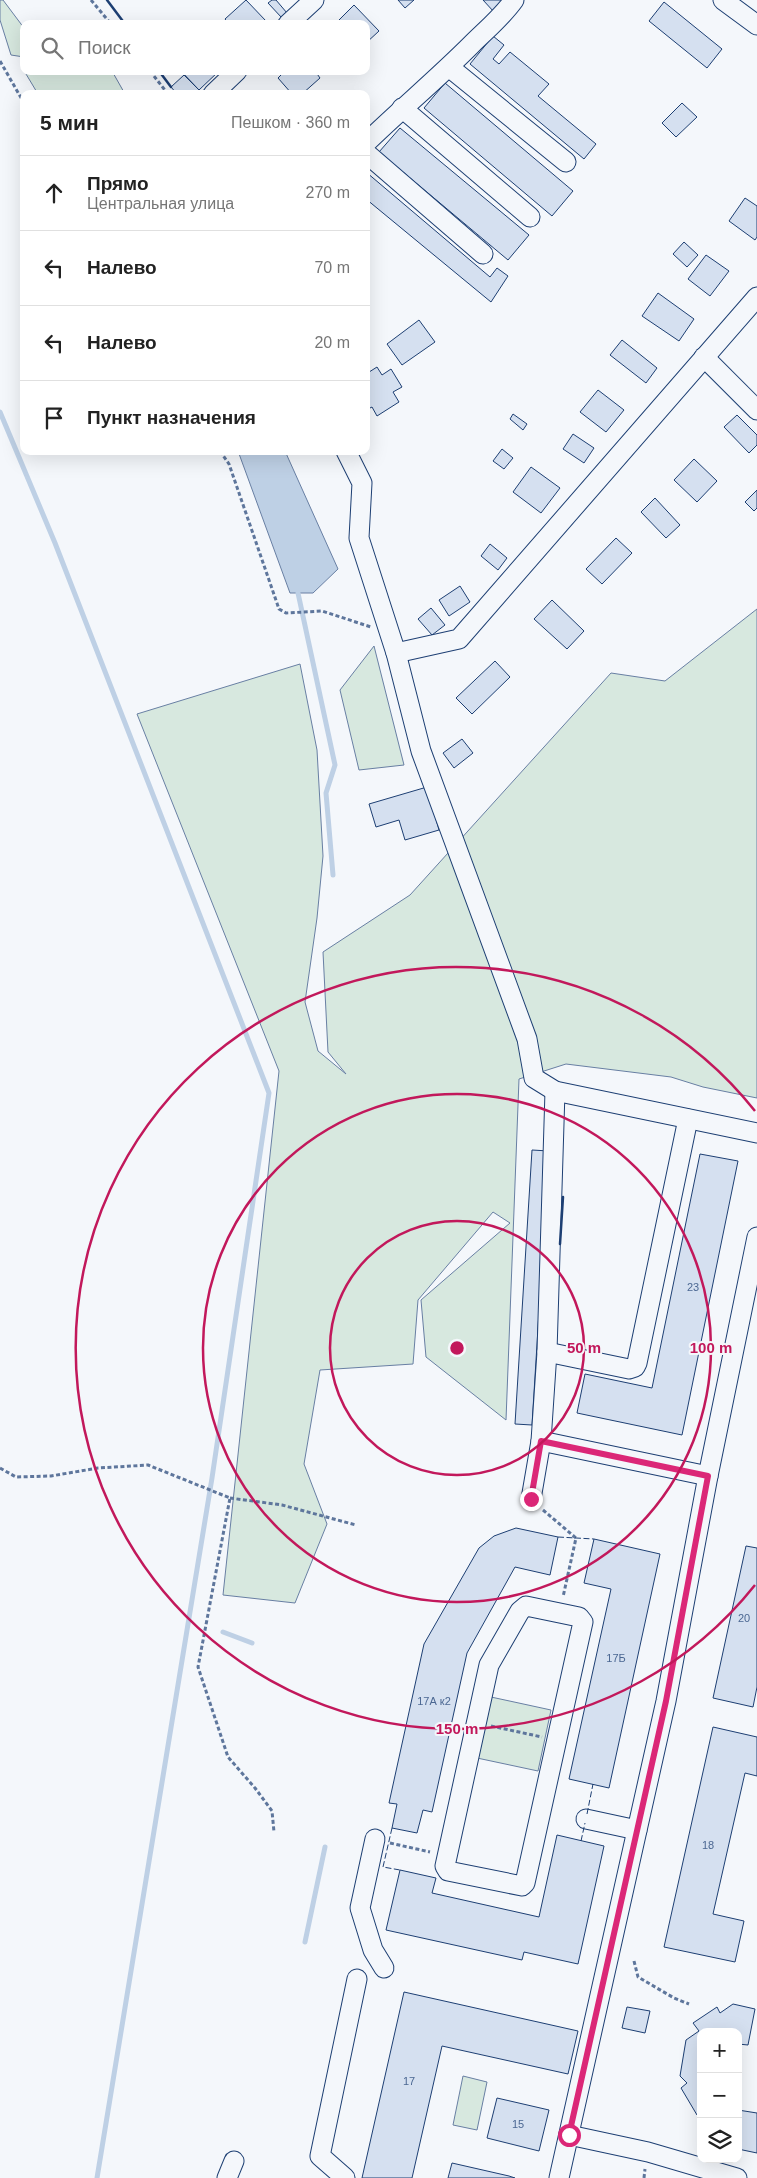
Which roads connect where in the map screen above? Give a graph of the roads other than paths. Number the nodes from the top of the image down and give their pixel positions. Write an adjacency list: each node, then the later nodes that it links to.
1 (314, 0): 4 (street)
2 (514, 0): 6 (street)
3 (723, 0): 5 (street)
4 (292, 20)
5 (757, 25)
6 (449, 67): 9 (street); 12 (street)
7 (233, 75): 8 (street)
8 (217, 90)
9 (402, 108): 10 (street); 13 (street)
10 (370, 139)
11 (370, 156): 14 (street)
12 (566, 162)
13 (530, 217)
14 (483, 254)
15 (757, 297): 16 (street)
16 (704, 357): 17 (street); 19 (street)
17 (757, 410)
18 (348, 455): 19 (street)
19 (396, 654): 20 (street)
20 (555, 1092): 21 (street); 24 (street)
21 (688, 1119): 22 (street); 24 (street)
22 (757, 1133)
23 (757, 1237): 26 (street)
24 (547, 1352): 25 (street)
25 (541, 1441): 26 (street); 27 (street)
26 (708, 1476): 29 (street)
27 (531, 1499)
28 (586, 1819): 29 (street)
29 (637, 1830): 34 (street)
30 (375, 1839): 32 (street)
31 (447, 1855): 31 (street)
32 (384, 1968)
33 (357, 1979): 35 (street)
34 (569, 2135): 36 (street); 37 (street)
35 (345, 2178)
36 (559, 2178)
37 (737, 2178)

